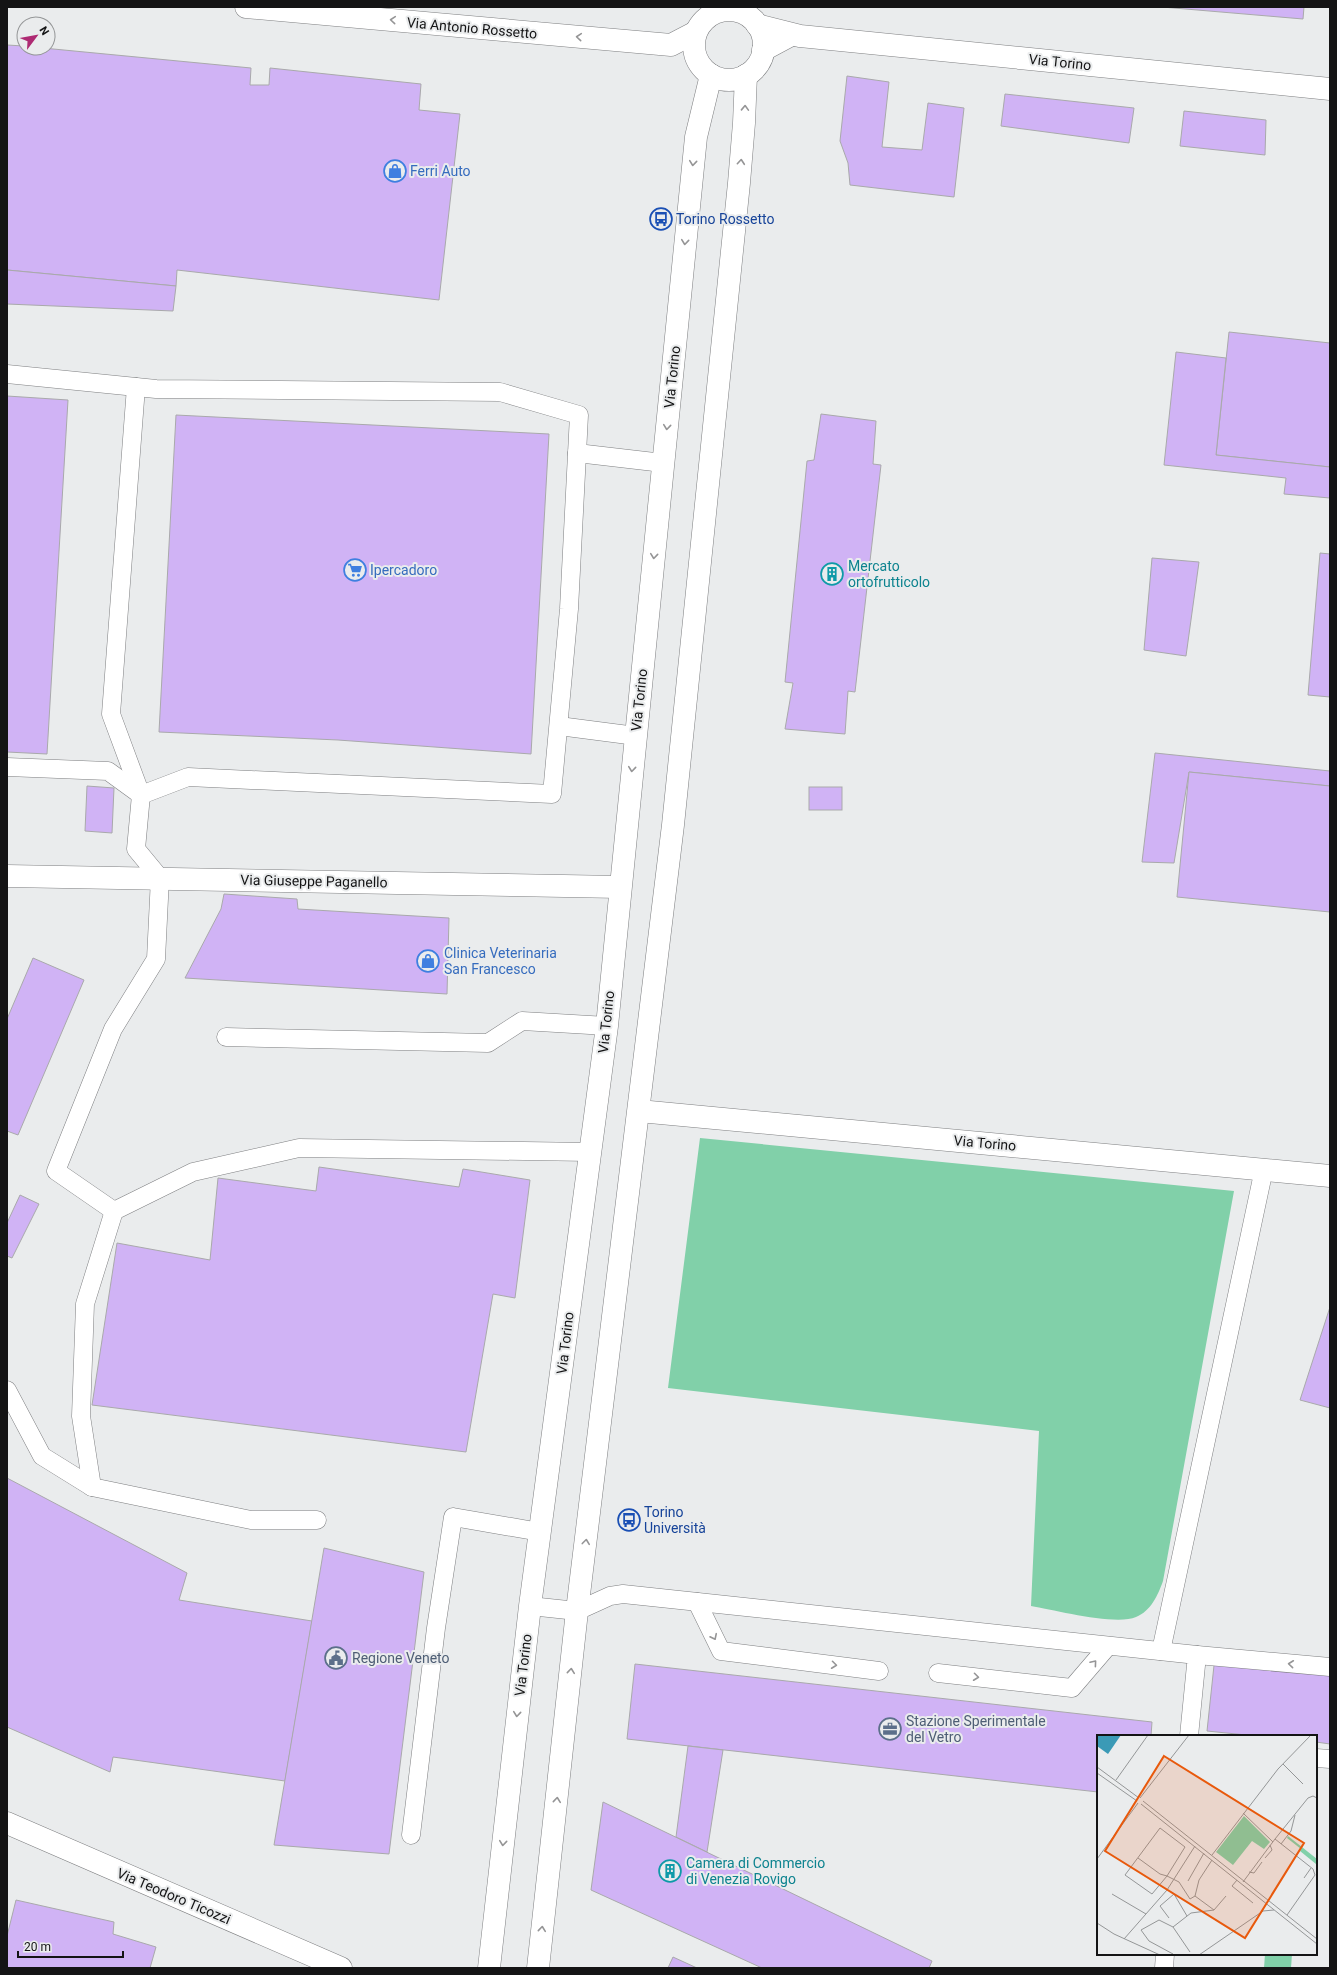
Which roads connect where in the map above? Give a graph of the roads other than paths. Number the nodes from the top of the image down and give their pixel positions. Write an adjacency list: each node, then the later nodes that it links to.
1 (246, 7): 3 (street, Via Antonio Rossetto, one-way to 1)
2 (755, 17): 3 (street); 4 (street, Via Torino); 5 (street)
3 (704, 19): 6 (street)
4 (791, 35): 5 (street); 8 (street, Via Torino)
5 (763, 50): 7 (street)
6 (711, 75): 7 (street); 12 (street, Via Torino, one-way to 12)
7 (746, 75): 22 (street, one-way to 7)
8 (1330, 89)
9 (7, 374): 10 (lane)
10 (136, 387): 11 (lane); 16 (lane)
11 (577, 453): 12 (lane); 13 (lane)
12 (663, 463): 14 (street, Via Torino, one-way to 14)
13 (559, 726): 14 (lane); 16 (lane)
14 (636, 736): 19 (street, Via Torino, one-way to 19)
15 (7, 767): 16 (lane)
16 (141, 794): 18 (lane)
17 (7, 876): 18 (street, Via Giuseppe Paganello)
18 (160, 878): 19 (street, Via Giuseppe Paganello); 26 (lane)
19 (620, 887): 20 (street, Via Torino)
20 (606, 1026): 21 (lane); 23 (street, Via Torino)
21 (226, 1036)
22 (639, 1111): 24 (street, Via Torino); 33 (street, one-way to 22)
23 (590, 1152): 26 (lane); 30 (street, Via Torino)
24 (1264, 1169): 25 (street, Via Torino); 35 (lane)
25 (1330, 1176)
26 (114, 1211): 28 (lane)
27 (7, 1390): 28 (lane)
28 (92, 1487): 29 (lane)
29 (317, 1520)
30 (540, 1532): 32 (street, Via Torino); 44 (lane)
31 (697, 1602): 33 (lane); 34 (lane); 38 (lane, one-way to 38)
32 (530, 1606): 33 (lane); 46 (street, Via Torino, one-way to 46)
33 (578, 1611): 48 (street, one-way to 33)
34 (1108, 1646): 35 (lane); 39 (lane, one-way to 34)
35 (1161, 1651): 36 (lane)
36 (1197, 1654): 37 (lane, one-way to 36); 40 (lane)
37 (1330, 1667)
38 (879, 1670)
39 (938, 1673)
40 (1189, 1735)
41 (1317, 1758): 42 (lane)
42 (1330, 1759)
43 (7, 1823): 47 (street, Via Teodoro Ticozzi)
44 (411, 1835)
45 (1165, 1955): 49 (lane)
46 (488, 1967)
47 (341, 1968)
48 (538, 1968)
49 (1164, 1968)

